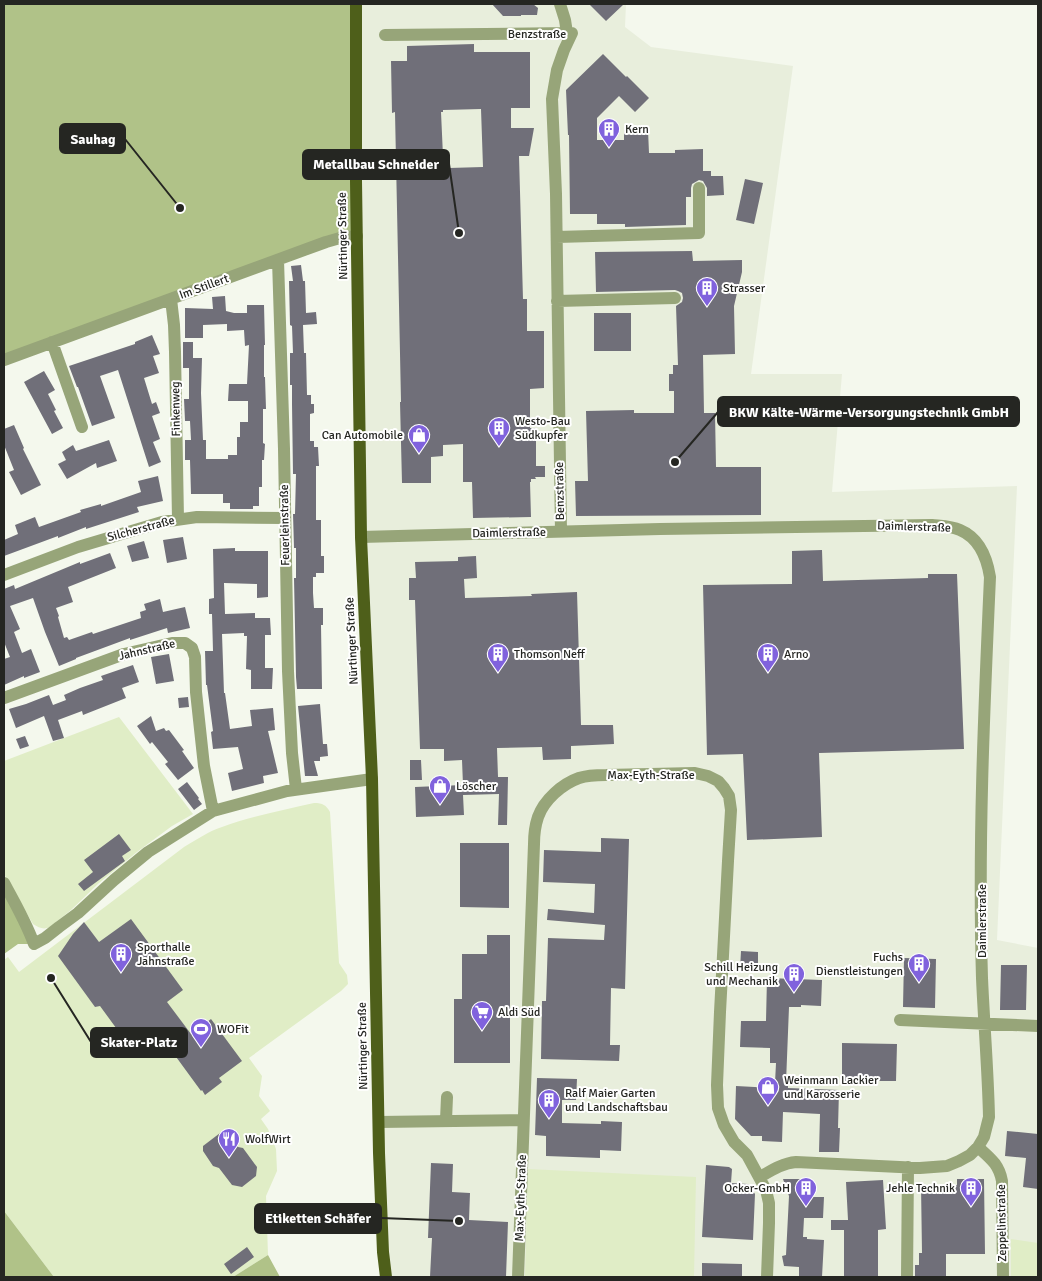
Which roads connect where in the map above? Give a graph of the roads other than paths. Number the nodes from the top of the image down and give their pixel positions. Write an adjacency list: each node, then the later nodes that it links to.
1 (356, 4): 6 (main road, Nürtinger Straße)
2 (560, 4): 3 (street)
3 (567, 33): 4 (street, Benzstraße); 7 (street, Benzstraße)
4 (385, 35)
5 (699, 188): 7 (street)
6 (357, 236): 8 (street, Im Stillert); 18 (main road, Nürtinger Straße)
7 (557, 237): 11 (street, Benzstraße)
8 (278, 260): 10 (street, Im Stillert); 15 (street, Feuerleinstraße)
9 (675, 298): 11 (street)
10 (171, 299): 12 (street, Im Stillert); 16 (street, Finkenweg)
11 (557, 301): 17 (street, Benzstraße)
12 (52, 342): 13 (street, Im Stillert); 14 (street)
13 (4, 360)
14 (82, 427)
15 (284, 518): 16 (street, Silcherstraße); 22 (street, Feuerleinstraße)
16 (178, 519): 19 (street, Silcherstraße)
17 (561, 532): 18 (street, Daimlerstraße); 26 (street, Daimlerstraße)
18 (361, 537): 21 (main road, Nürtinger Straße)
19 (4, 575)
20 (4, 698): 23 (street, Jahnstraße)
21 (372, 779): 22 (street); 31 (main road, Nürtinger Straße)
22 (296, 789): 23 (street)
23 (213, 811): 24 (street)
24 (4, 883)
25 (900, 1020): 26 (street)
26 (984, 1024): 27 (street); 32 (street, Daimlerstraße)
27 (1038, 1026)
28 (447, 1097): 29 (street)
29 (446, 1120): 30 (street); 31 (street)
30 (523, 1120): 34 (street, Max-Eyth-Straße); 36 (street, Max-Eyth-Straße)
31 (379, 1122): 35 (main road, Nürtinger Straße)
32 (978, 1147): 33 (street); 39 (street, Zeppelinstraße)
33 (908, 1167): 34 (street); 38 (street)
34 (760, 1177): 37 (street, Max-Eyth-Straße)
35 (386, 1277)
36 (518, 1277)
37 (767, 1277)
38 (907, 1277)
39 (1003, 1277)

